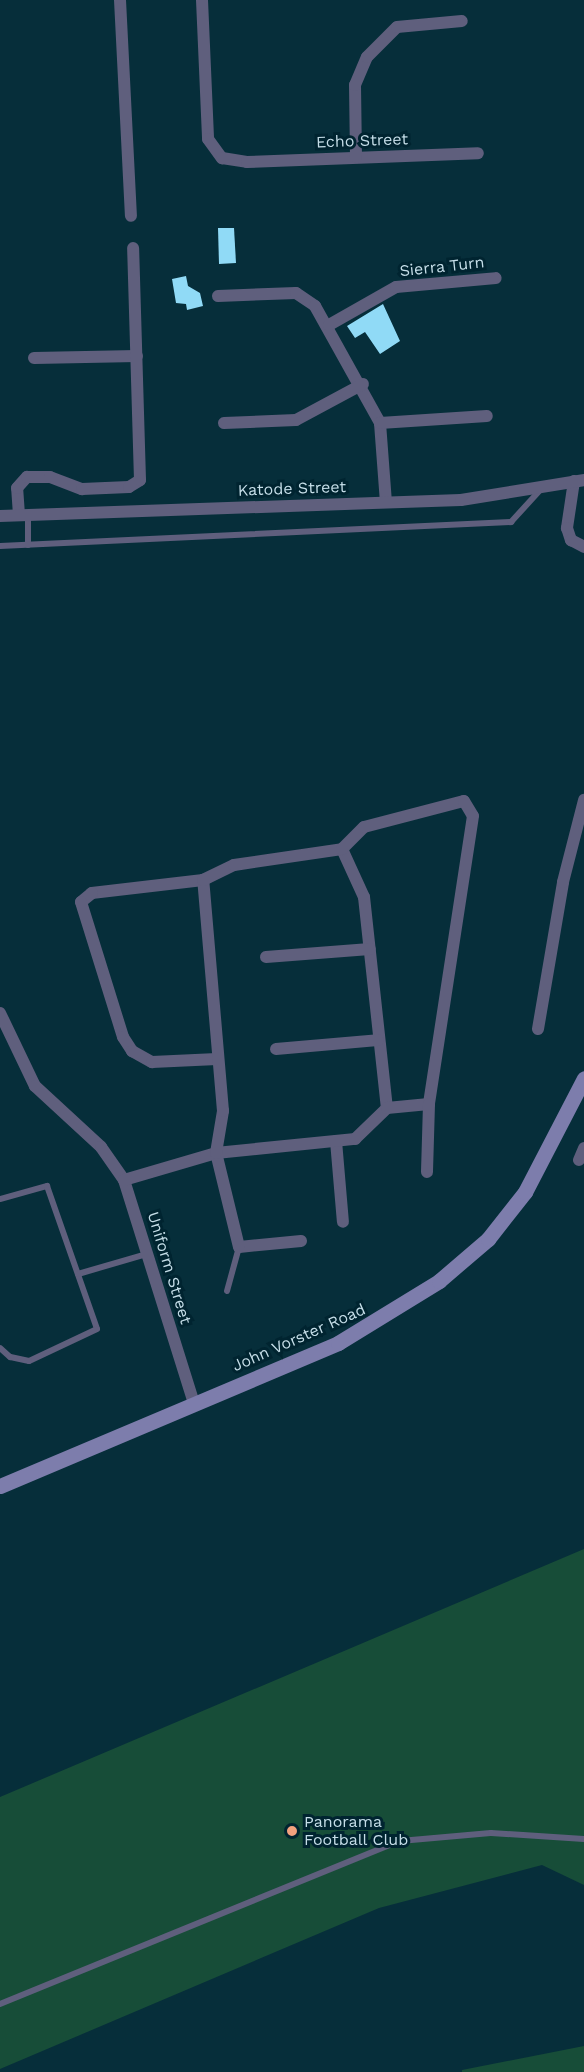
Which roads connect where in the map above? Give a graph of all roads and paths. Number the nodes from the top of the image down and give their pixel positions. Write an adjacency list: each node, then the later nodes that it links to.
1 (120, 0): 6 (street)
2 (202, 0): 5 (street, Echo Street)
3 (462, 21): 5 (street)
4 (478, 153): 5 (street, Echo Street)
5 (356, 157)
6 (132, 216)
7 (133, 248): 11 (street)
8 (496, 278): 10 (street, Sierra Turn)
9 (218, 296): 10 (street)
10 (329, 325): 13 (street)
11 (137, 356): 12 (street); 20 (street)
12 (34, 358)
13 (363, 384): 15 (street); 16 (street)
14 (487, 416): 16 (street)
15 (224, 423)
16 (381, 423): 19 (street)
17 (579, 481): 18 (street, Katode Street); 24 (street)
18 (545, 485): 19 (street, Katode Street); 22 (lane)
19 (386, 502): 20 (street, Katode Street)
20 (23, 515): 21 (street, Katode Street); 22 (lane)
21 (0, 516)
22 (28, 545): 23 (lane)
23 (0, 546)
24 (584, 547)
25 (584, 800): 26 (street)
26 (581, 822): 32 (street)
27 (342, 849): 28 (street); 29 (street); 37 (street)
28 (203, 880): 35 (street); 35 (street)
29 (370, 949): 30 (street); 33 (street)
30 (266, 957)
31 (0, 1013): 42 (street, Uniform Street)
32 (538, 1029)
33 (378, 1040): 34 (street); 38 (street)
34 (276, 1050)
35 (218, 1059): 40 (street)
36 (584, 1078): 51 (street, John Vorster Road)
37 (429, 1104): 38 (street); 41 (street)
38 (387, 1108): 39 (street)
39 (336, 1141): 40 (street); 44 (street)
40 (216, 1153): 42 (street); 46 (street)
41 (427, 1172)
42 (124, 1180): 47 (street, Uniform Street)
43 (0, 1199): 48 (lane)
44 (343, 1222)
45 (301, 1241): 46 (street)
46 (239, 1247): 49 (lane)
47 (147, 1254): 48 (lane); 51 (street, Uniform Street)
48 (78, 1274): 50 (lane)
49 (227, 1291)
50 (0, 1348)
51 (194, 1404): 52 (street, John Vorster Road)
52 (0, 1486)
53 (584, 1839): 54 (lane)
54 (0, 2004)

